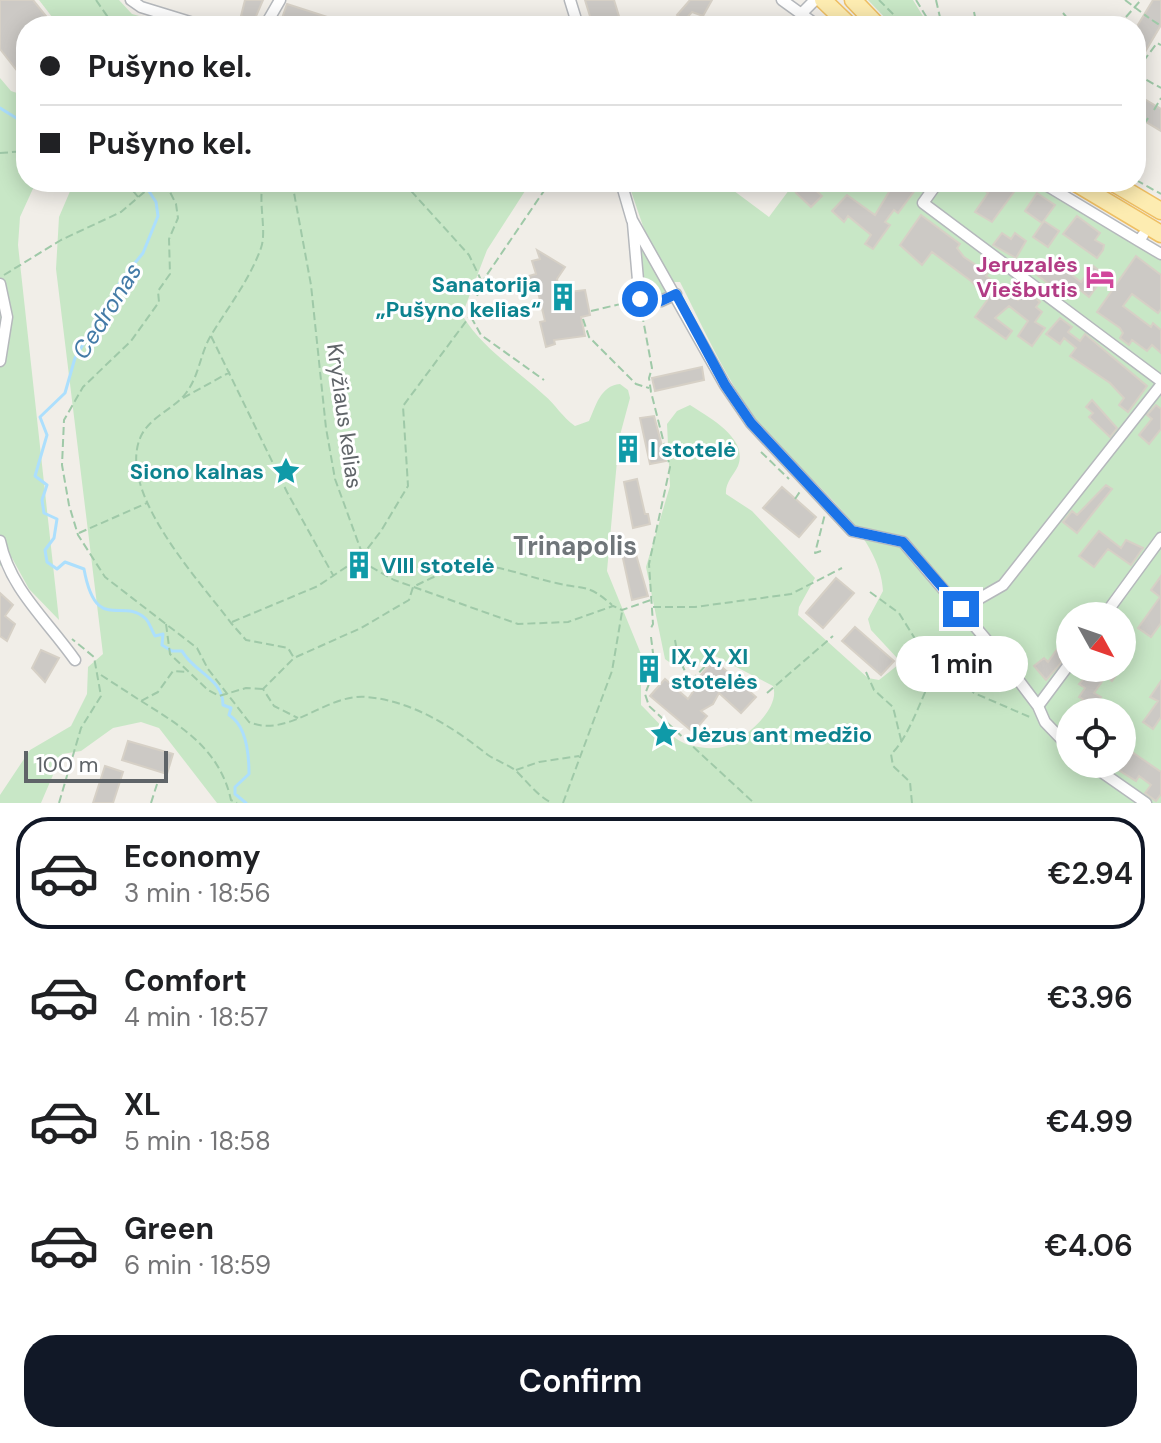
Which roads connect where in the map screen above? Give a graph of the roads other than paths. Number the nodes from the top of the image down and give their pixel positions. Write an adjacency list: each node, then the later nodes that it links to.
1 (131, 0): 7 (street)
2 (782, 0): 6 (street)
3 (815, 0): 6 (street)
4 (823, 0): 9 (main road)
5 (853, 0): 10 (main road)
6 (803, 12): 8 (street)
7 (170, 16)
8 (807, 16)
9 (840, 16)
10 (868, 16)
11 (624, 192): 17 (street)
12 (931, 192): 23 (street)
13 (1062, 192): 18 (street)
14 (1089, 192): 18 (main road)
15 (1129, 192): 16 (main road)
16 (1161, 211)
17 (632, 220): 21 (street); 21 (street)
18 (1150, 234): 19 (street)
19 (1161, 254)
20 (0, 284): 22 (street)
21 (676, 294): 27 (street)
22 (0, 361)
23 (1159, 390): 27 (street)
24 (1161, 538): 26 (street)
25 (0, 541): 28 (street)
26 (1114, 602)
27 (961, 609): 30 (street)
28 (75, 660)
29 (1056, 682): 30 (street)
30 (1038, 706): 31 (street)
31 (1056, 733)
32 (1110, 778): 33 (street)
33 (1146, 803)

